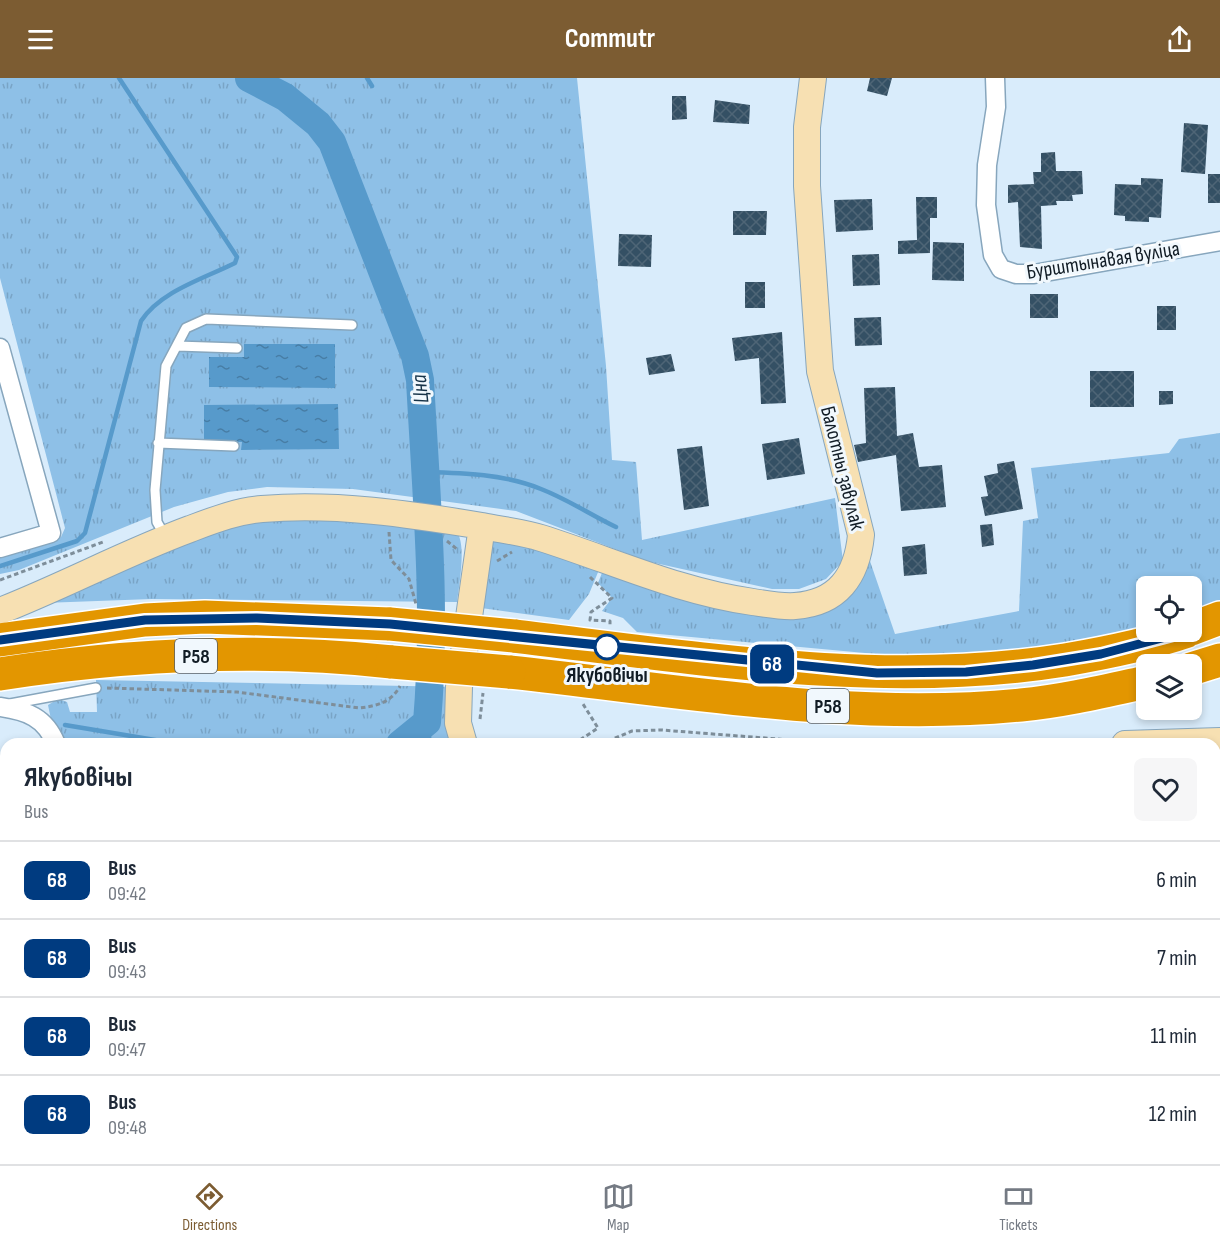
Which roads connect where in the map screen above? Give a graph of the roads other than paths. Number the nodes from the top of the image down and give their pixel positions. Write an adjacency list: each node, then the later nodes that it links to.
1 (813, 78): 10 (main road, Балотны завулак)
2 (995, 78): 3 (street, Бурштынавая вуліца)
3 (1220, 241)
4 (352, 325): 5 (lane)
5 (177, 346): 7 (lane); 8 (lane)
6 (0, 348): 12 (street)
7 (237, 348)
8 (158, 443): 9 (lane); 11 (lane)
9 (234, 446)
10 (482, 526): 11 (main road, Балотны завулак); 25 (main road)
11 (166, 538): 13 (main road, Балотны завулак)
12 (0, 548)
13 (0, 611)
14 (1220, 618): 15 (highway)
15 (1202, 625)
16 (0, 640): 17 (highway, Р58, bridge)
17 (1147, 642)
18 (1220, 660): 19 (highway)
19 (1202, 666)
20 (0, 674): 21 (highway, Р58, bridge)
21 (1136, 684)
22 (96, 688): 23 (lane)
23 (0, 707): 24 (street)
24 (52, 738)
25 (462, 738)

